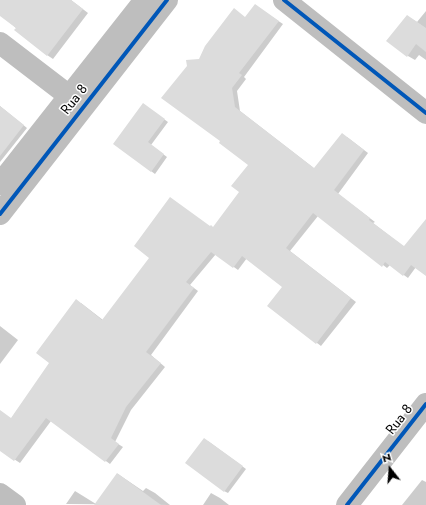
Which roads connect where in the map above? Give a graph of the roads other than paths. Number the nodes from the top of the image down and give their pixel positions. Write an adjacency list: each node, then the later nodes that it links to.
1 (145, 0): 5 (street, Rua 8)
2 (167, 0): 5 (street, Rua 8)
3 (284, 0): 6 (street)
4 (0, 44): 5 (street)
5 (76, 102): 7 (street, Rua 8); 8 (street, Rua 8)
6 (426, 113)
7 (0, 184)
8 (0, 214)
9 (426, 404): 12 (street, Rua 8)
10 (0, 494): 11 (street)
11 (15, 505)
12 (347, 505)

